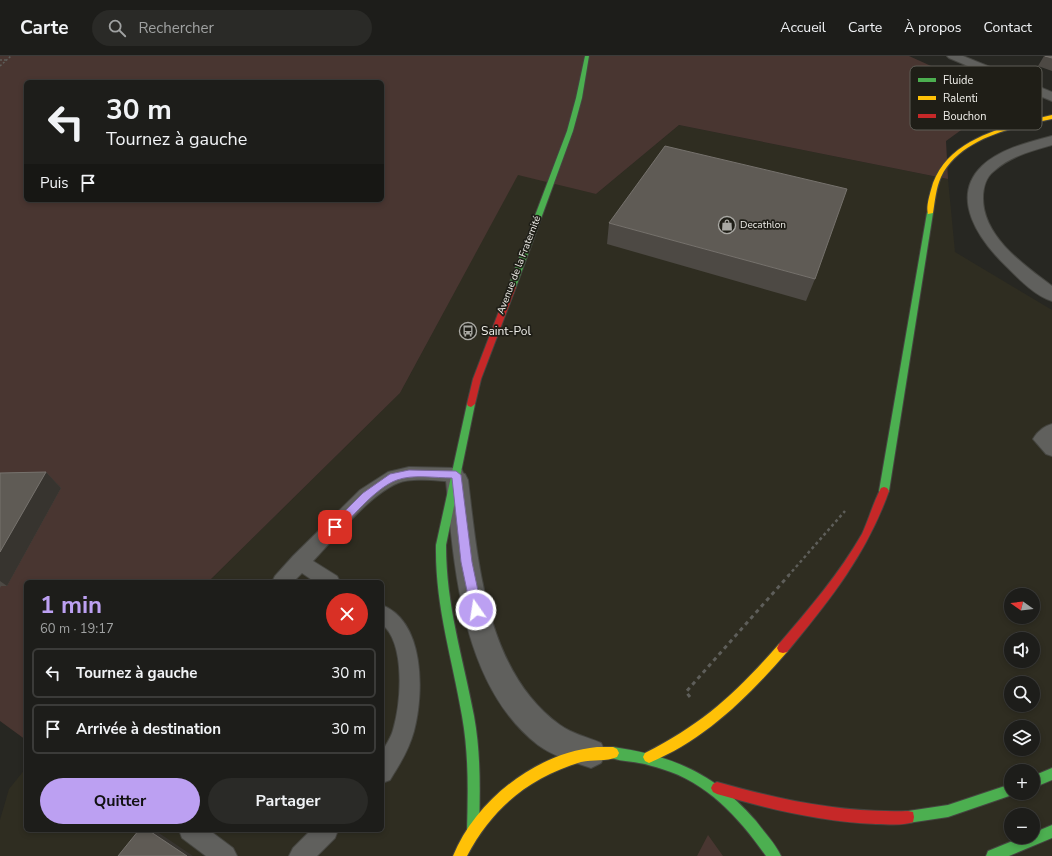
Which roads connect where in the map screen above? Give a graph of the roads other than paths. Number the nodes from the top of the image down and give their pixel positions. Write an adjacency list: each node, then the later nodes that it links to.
1 (587, 56): 13 (street, Avenue de la Fraternité)
2 (953, 56): 3 (street)
3 (977, 66)
4 (1042, 93): 5 (street)
5 (1052, 97)
6 (1052, 117): 7 (street)
7 (1042, 120)
8 (1008, 130): 19 (street)
9 (1052, 140): 10 (street)
10 (1052, 295)
11 (1052, 430): 12 (lane)
12 (1052, 450)
13 (456, 475): 14 (lane); 18 (street, Avenue de la Fraternité); 28 (street, Avenue de la Fraternité)
14 (299, 562): 15 (lane); 16 (lane)
15 (283, 580)
16 (328, 580)
17 (384, 615): 20 (lane)
18 (591, 753): 19 (street); 28 (street)
19 (649, 757): 23 (street)
20 (384, 769)
21 (1052, 774): 22 (street)
22 (1040, 779)
23 (709, 786): 24 (street); 32 (street)
24 (1004, 793)
25 (1052, 831): 33 (street)
26 (193, 832): 29 (lane)
27 (324, 832): 30 (lane)
28 (473, 832): 31 (street)
29 (225, 856)
30 (301, 856)
31 (460, 856)
32 (774, 856)
33 (993, 856)

